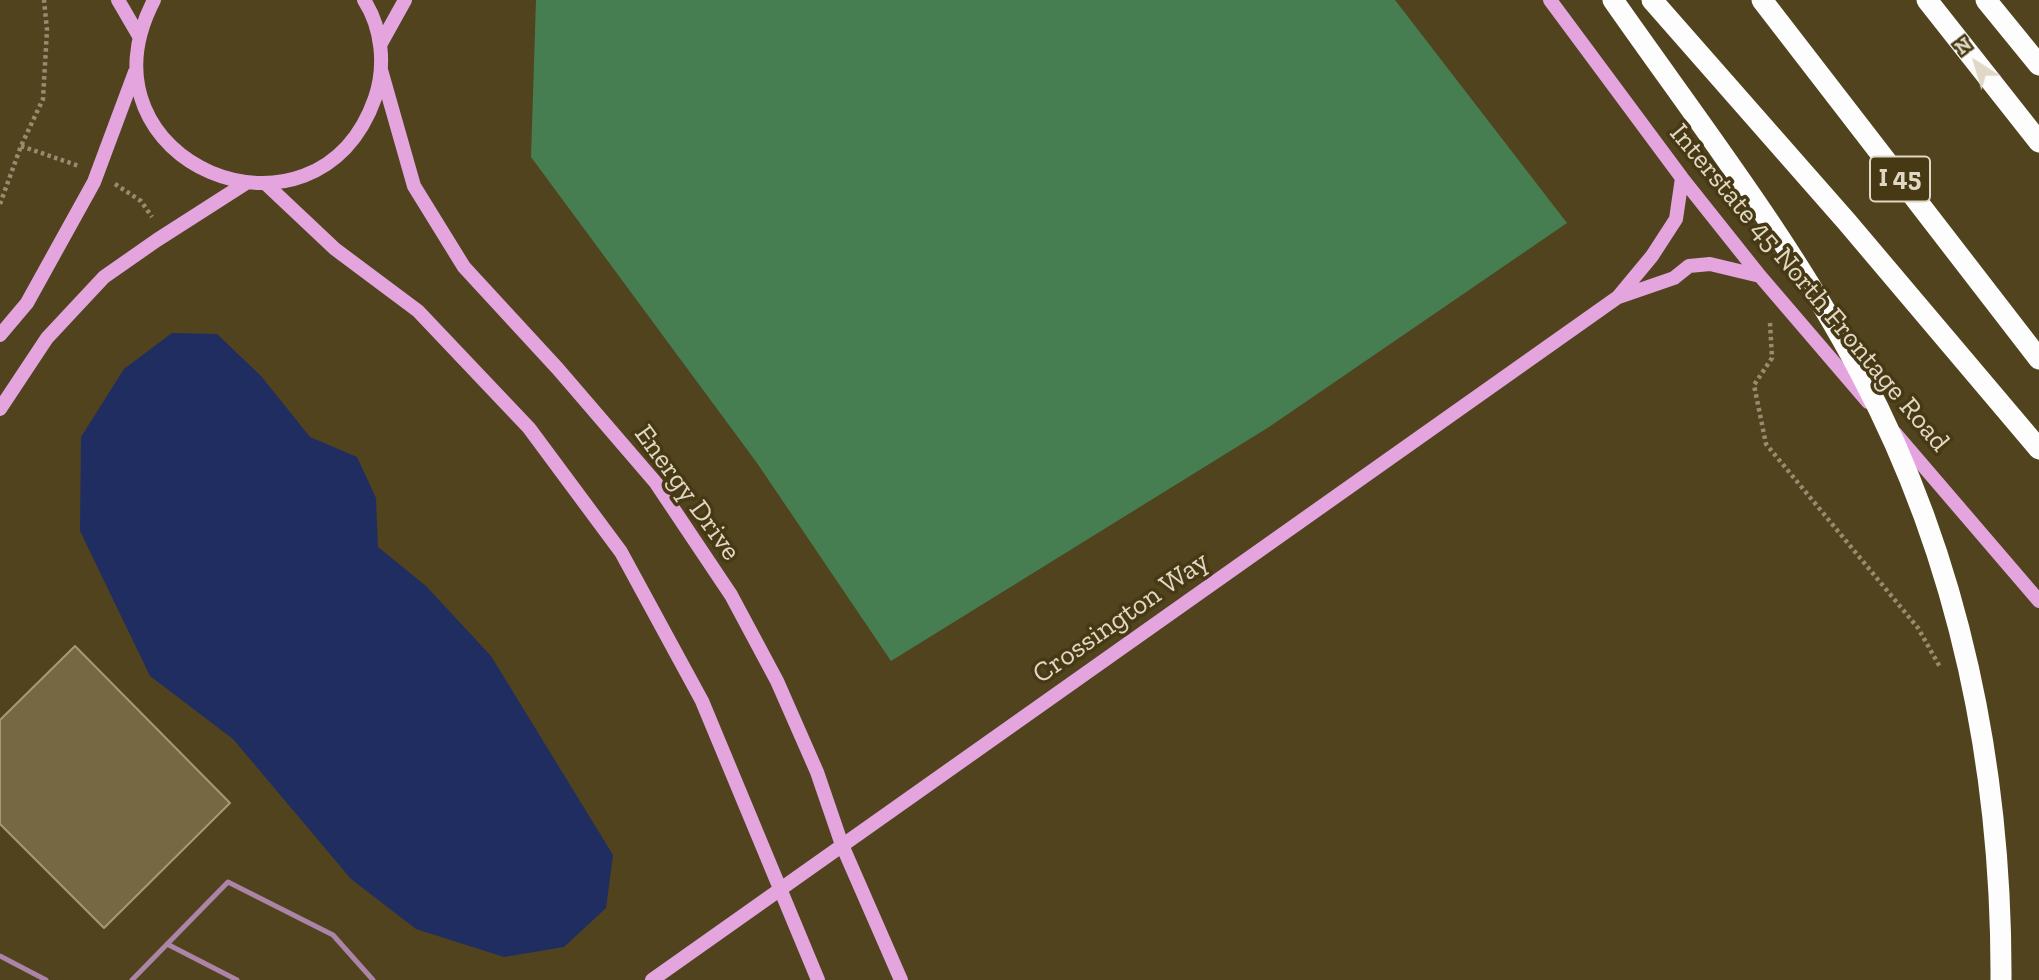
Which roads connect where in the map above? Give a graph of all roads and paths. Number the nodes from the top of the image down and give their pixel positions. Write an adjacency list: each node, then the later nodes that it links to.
1 (44, 0): 21 (path)
2 (118, 0): 12 (street)
3 (154, 0): 12 (street)
4 (364, 0): 13 (street)
5 (405, 0): 13 (street)
6 (1550, 0): 18 (street, Interstate 45 North Frontage Road)
7 (1613, 0): 41 (highway)
8 (1652, 0): 27 (highway)
9 (1762, 0): 25 (highway, I 45)
10 (1927, 0): 17 (highway)
11 (1986, 0): 14 (highway)
12 (139, 36): 15 (street)
13 (380, 45): 16 (street)
14 (2039, 65)
15 (137, 68): 19 (street); 24 (street)
16 (381, 71): 20 (street); 30 (street, Energy Drive)
17 (2039, 142)
18 (1682, 178): 22 (street, Interstate 45 North Frontage Road); 23 (street, Crossington Way)
19 (246, 183): 20 (street); 26 (street)
20 (266, 184): 31 (street)
21 (0, 204)
22 (1760, 276): 23 (street, Crossington Way); 28 (street, Interstate 45 North Frontage Road); 29 (path)
23 (1618, 297): 30 (street, Crossington Way)
24 (0, 335)
25 (2039, 359)
26 (0, 410)
27 (2039, 449)
28 (2039, 601)
29 (1944, 676)
30 (842, 845): 31 (street, Crossington Way); 40 (street, Energy Drive)
31 (781, 891): 38 (street, Crossington Way); 39 (street)
32 (167, 944): 35 (lane); 36 (lane); 37 (lane)
33 (0, 956): 34 (lane)
34 (46, 980)
35 (132, 980)
36 (237, 980)
37 (373, 980)
38 (652, 980)
39 (818, 980)
40 (901, 980)
41 (2001, 980)

